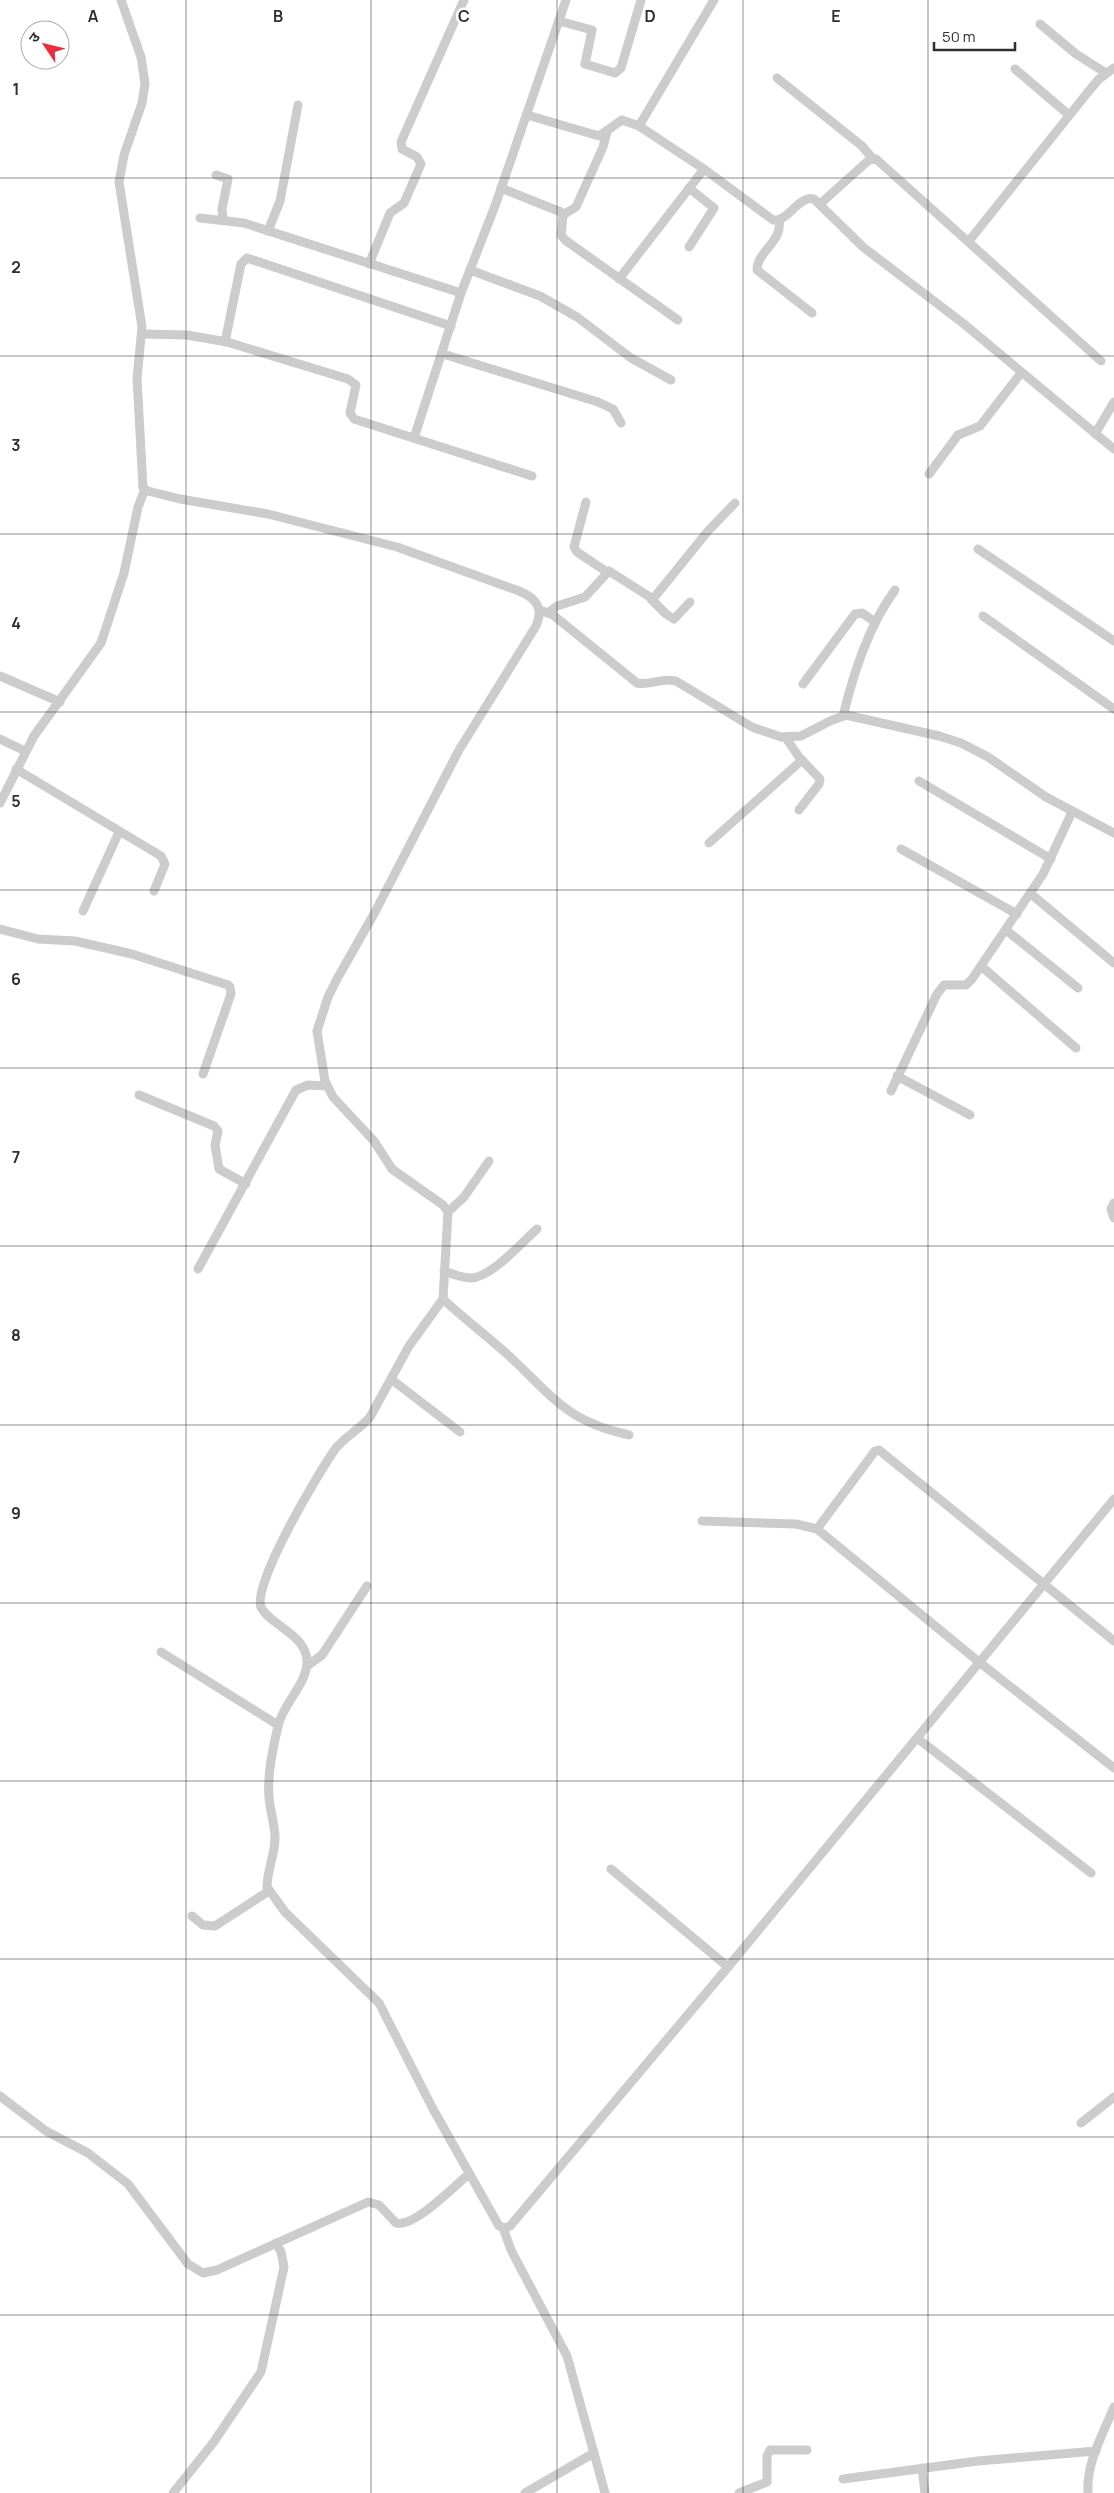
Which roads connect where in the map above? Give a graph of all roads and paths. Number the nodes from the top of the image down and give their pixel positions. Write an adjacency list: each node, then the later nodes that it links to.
1 (122, 0): 36 (street)
2 (464, 0): 29 (street)
3 (566, 0): 6 (street)
4 (640, 0): 6 (street)
5 (714, 0): 14 (street)
6 (559, 21): 12 (street)
7 (1040, 24): 9 (street)
8 (1014, 69): 13 (street)
9 (1110, 70): 13 (street)
10 (777, 78): 16 (street)
11 (298, 105): 26 (street)
12 (527, 115): 15 (street); 19 (street)
13 (1069, 115): 27 (street)
14 (639, 126): 15 (street); 17 (street)
15 (607, 132): 22 (street)
16 (873, 159): 21 (street); 27 (street)
17 (704, 169): 20 (street); 25 (street)
18 (216, 175): 24 (street)
19 (501, 188): 22 (street); 30 (street)
20 (689, 188): 28 (street); 31 (street)
21 (820, 204): 25 (street); 40 (street)
22 (563, 215): 31 (street)
23 (200, 218): 24 (street)
24 (223, 220): 26 (street)
25 (779, 220): 33 (street)
26 (268, 231): 29 (street)
27 (969, 242): 39 (street)
28 (689, 247)
29 (369, 264): 32 (street)
30 (470, 270): 32 (street); 41 (street)
31 (619, 280): 34 (street)
32 (461, 294): 35 (street)
33 (812, 313)
34 (678, 320)
35 (452, 326): 37 (street); 38 (street)
36 (142, 334): 37 (street); 49 (street)
37 (225, 342): 45 (street)
38 (443, 354): 43 (street); 45 (street)
39 (1101, 361)
40 (1020, 373): 44 (street); 47 (street)
41 (671, 380)
42 (1114, 402): 44 (street)
43 (622, 423)
44 (1095, 434): 46 (street)
45 (414, 438): 48 (street)
46 (1114, 449)
47 (929, 474)
48 (532, 476)
49 (145, 489): 57 (street); 63 (street)
50 (586, 502): 53 (street)
51 (735, 503): 55 (street)
52 (978, 549): 60 (street)
53 (606, 572): 55 (street); 57 (street)
54 (895, 590): 59 (street)
55 (651, 598): 56 (street)
56 (690, 602)
57 (544, 611): 66 (street); 92 (street)
58 (983, 616): 64 (street)
59 (875, 622): 62 (street); 65 (street)
60 (1114, 641)
61 (0, 676): 63 (street)
62 (803, 684)
63 (60, 702): 68 (street)
64 (1114, 710)
65 (842, 716): 66 (street); 74 (street)
66 (786, 738): 69 (street)
67 (0, 739): 68 (street)
68 (25, 751): 70 (street)
69 (802, 760): 73 (street); 77 (street)
70 (16, 769): 72 (street); 75 (street)
71 (919, 781): 79 (street)
72 (0, 803)
73 (799, 810)
74 (1072, 812): 76 (street); 79 (street)
75 (120, 832): 80 (street); 82 (street)
76 (1114, 833)
77 (709, 843)
78 (901, 849): 83 (street)
79 (1051, 859): 81 (street)
80 (154, 891)
81 (1030, 894): 83 (street); 86 (street)
82 (83, 911)
83 (1017, 914): 85 (street)
84 (0, 929): 90 (street)
85 (1006, 930): 87 (street); 88 (street)
86 (1114, 963)
87 (981, 966): 89 (street); 91 (street)
88 (1078, 988)
89 (1076, 1048)
90 (203, 1074)
91 (898, 1076): 93 (street); 95 (street)
92 (327, 1086): 97 (street); 99 (street)
93 (891, 1091)
94 (139, 1095): 97 (street)
95 (970, 1116)
96 (489, 1161): 99 (street)
97 (246, 1184): 102 (street)
98 (1114, 1204): 100 (street)
99 (448, 1212): 103 (street)
100 (1114, 1218)
101 (536, 1229): 103 (street)
102 (198, 1270)
103 (444, 1271): 104 (street)
104 (443, 1299): 105 (street); 107 (street)
105 (391, 1379): 106 (street); 116 (street)
106 (460, 1432)
107 (629, 1436)
108 (1114, 1498): 111 (street)
109 (702, 1521): 110 (street)
110 (817, 1529): 111 (street); 115 (street)
111 (1043, 1585): 113 (street); 115 (street)
112 (367, 1586): 116 (street)
113 (1114, 1641)
114 (161, 1652): 117 (street)
115 (979, 1662): 118 (street); 119 (street)
116 (307, 1666): 117 (street)
117 (278, 1725): 122 (street)
118 (917, 1738): 121 (street); 124 (street)
119 (1114, 1768)
120 (612, 1869): 124 (street)
121 (1090, 1873)
122 (269, 1892): 123 (street); 128 (street)
123 (192, 1916)
124 (728, 1967): 129 (street)
125 (0, 2096): 130 (street)
126 (1114, 2097): 127 (street)
127 (1081, 2123)
128 (469, 2174): 129 (street); 130 (street)
129 (502, 2228): 134 (street)
130 (276, 2243): 137 (street)
131 (1114, 2407): 133 (street)
132 (807, 2450): 140 (street)
133 (1096, 2451): 135 (street); 142 (street)
134 (594, 2453): 138 (street); 139 (street)
135 (922, 2468): 136 (street); 141 (street)
136 (843, 2479)
137 (173, 2493)
138 (525, 2493)
139 (605, 2493)
140 (739, 2493)
141 (925, 2493)
142 (1088, 2493)

